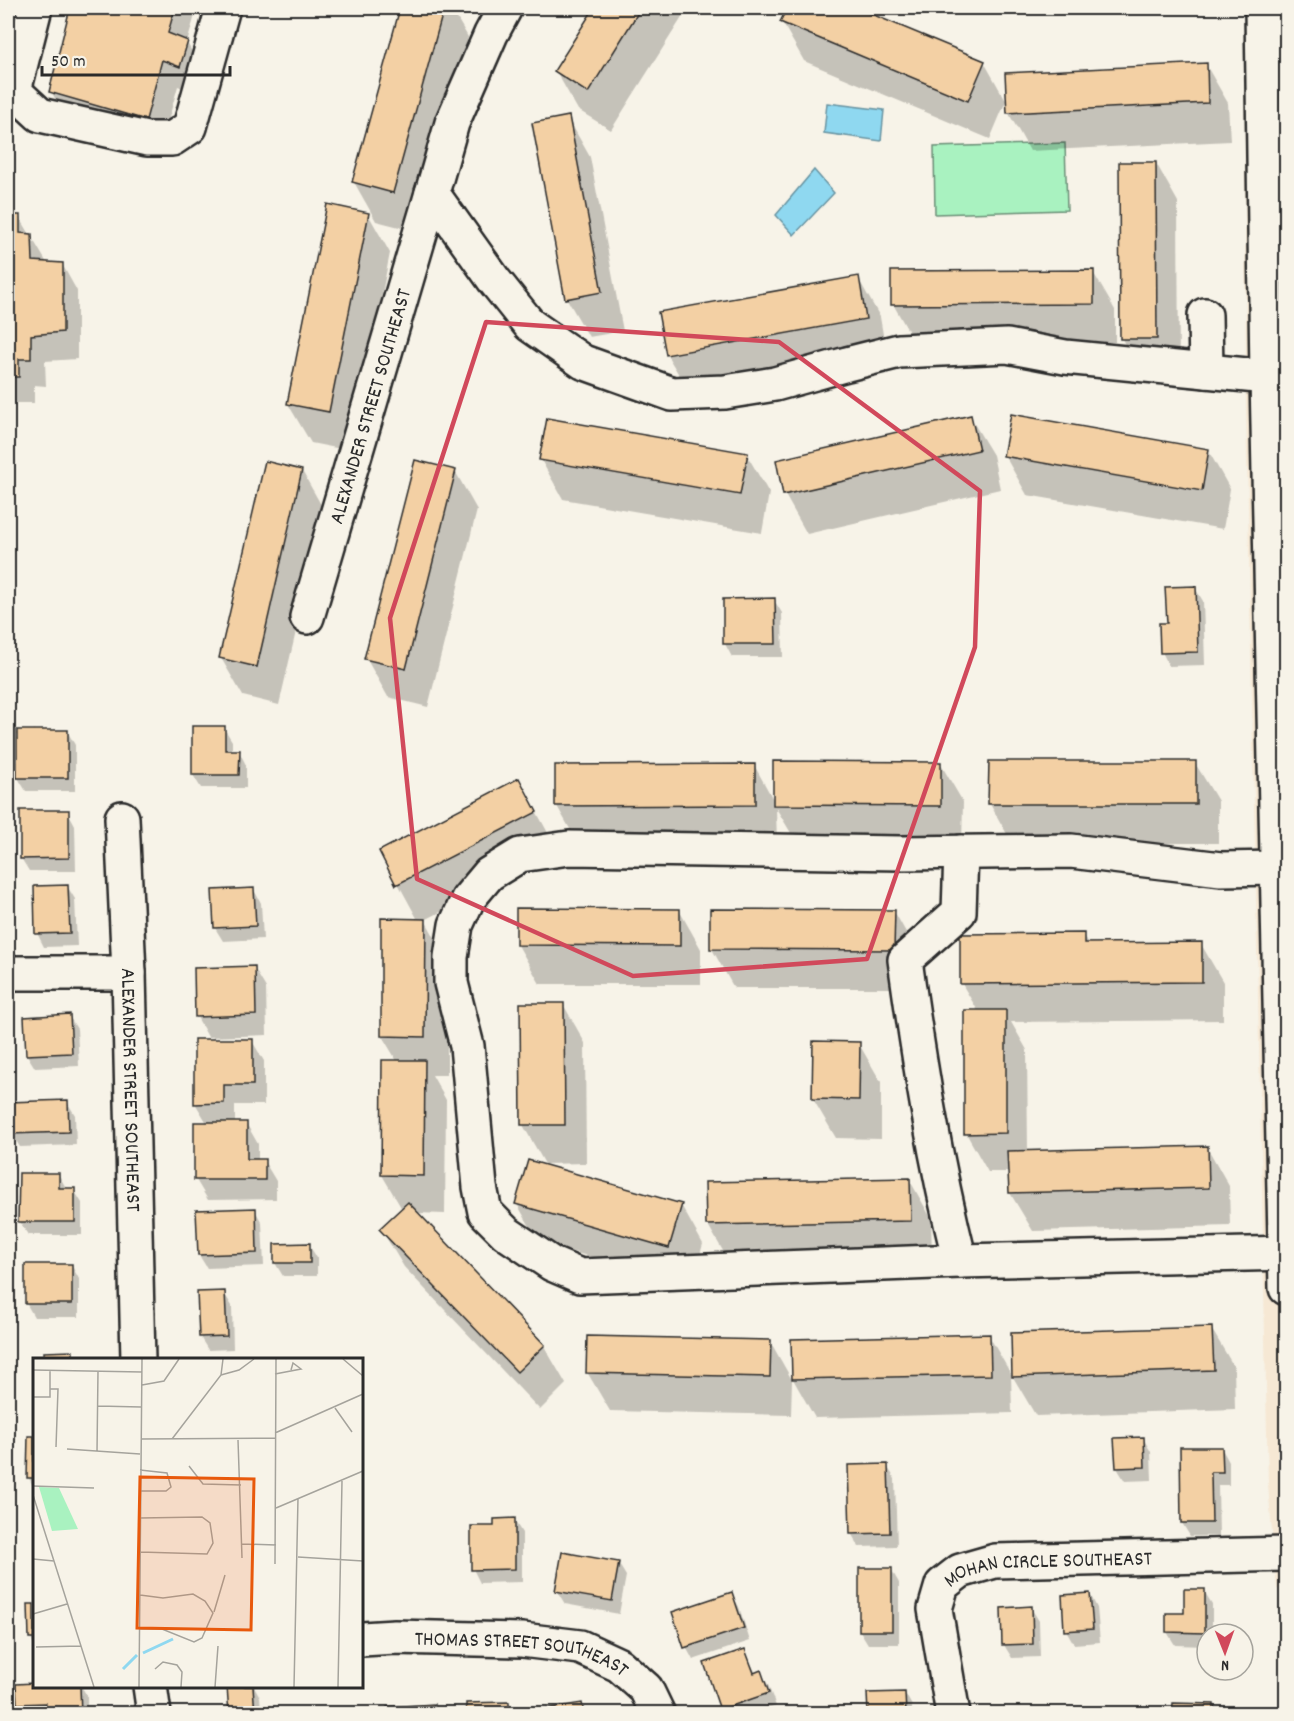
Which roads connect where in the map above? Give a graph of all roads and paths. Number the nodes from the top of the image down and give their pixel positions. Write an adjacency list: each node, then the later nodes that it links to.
1 (35, 8): 2 (street)
2 (222, 8)
3 (505, 8): 5 (street, ALEXANDER STREET SOUTHEAST)
4 (1262, 8): 8 (street)
5 (432, 193): 7 (street); 10 (street, ALEXANDER STREET SOUTHEAST)
6 (1205, 315): 7 (street)
7 (1206, 371): 8 (street)
8 (1267, 377): 9 (street)
9 (1278, 483): 11 (street)
10 (308, 617)
11 (1280, 679): 14 (street)
12 (122, 818): 16 (street, ALEXANDER STREET SOUTHEAST)
13 (961, 852): 14 (street); 19 (street); 19 (street)
14 (1277, 868): 17 (street)
15 (8, 973): 16 (street)
16 (129, 973): 21 (street, ALEXANDER STREET SOUTHEAST)
17 (1285, 1128): 18 (street)
18 (1286, 1253): 19 (street); 20 (street)
19 (960, 1261)
20 (1287, 1288)
21 (138, 1358)
22 (1287, 1554): 27 (street, MOHAN CIRCLE SOUTHEAST)
23 (363, 1639): 26 (street, THOMAS STREET SOUTHEAST)
24 (150, 1688): 25 (street)
25 (154, 1713)
26 (658, 1713)
27 (953, 1713)

